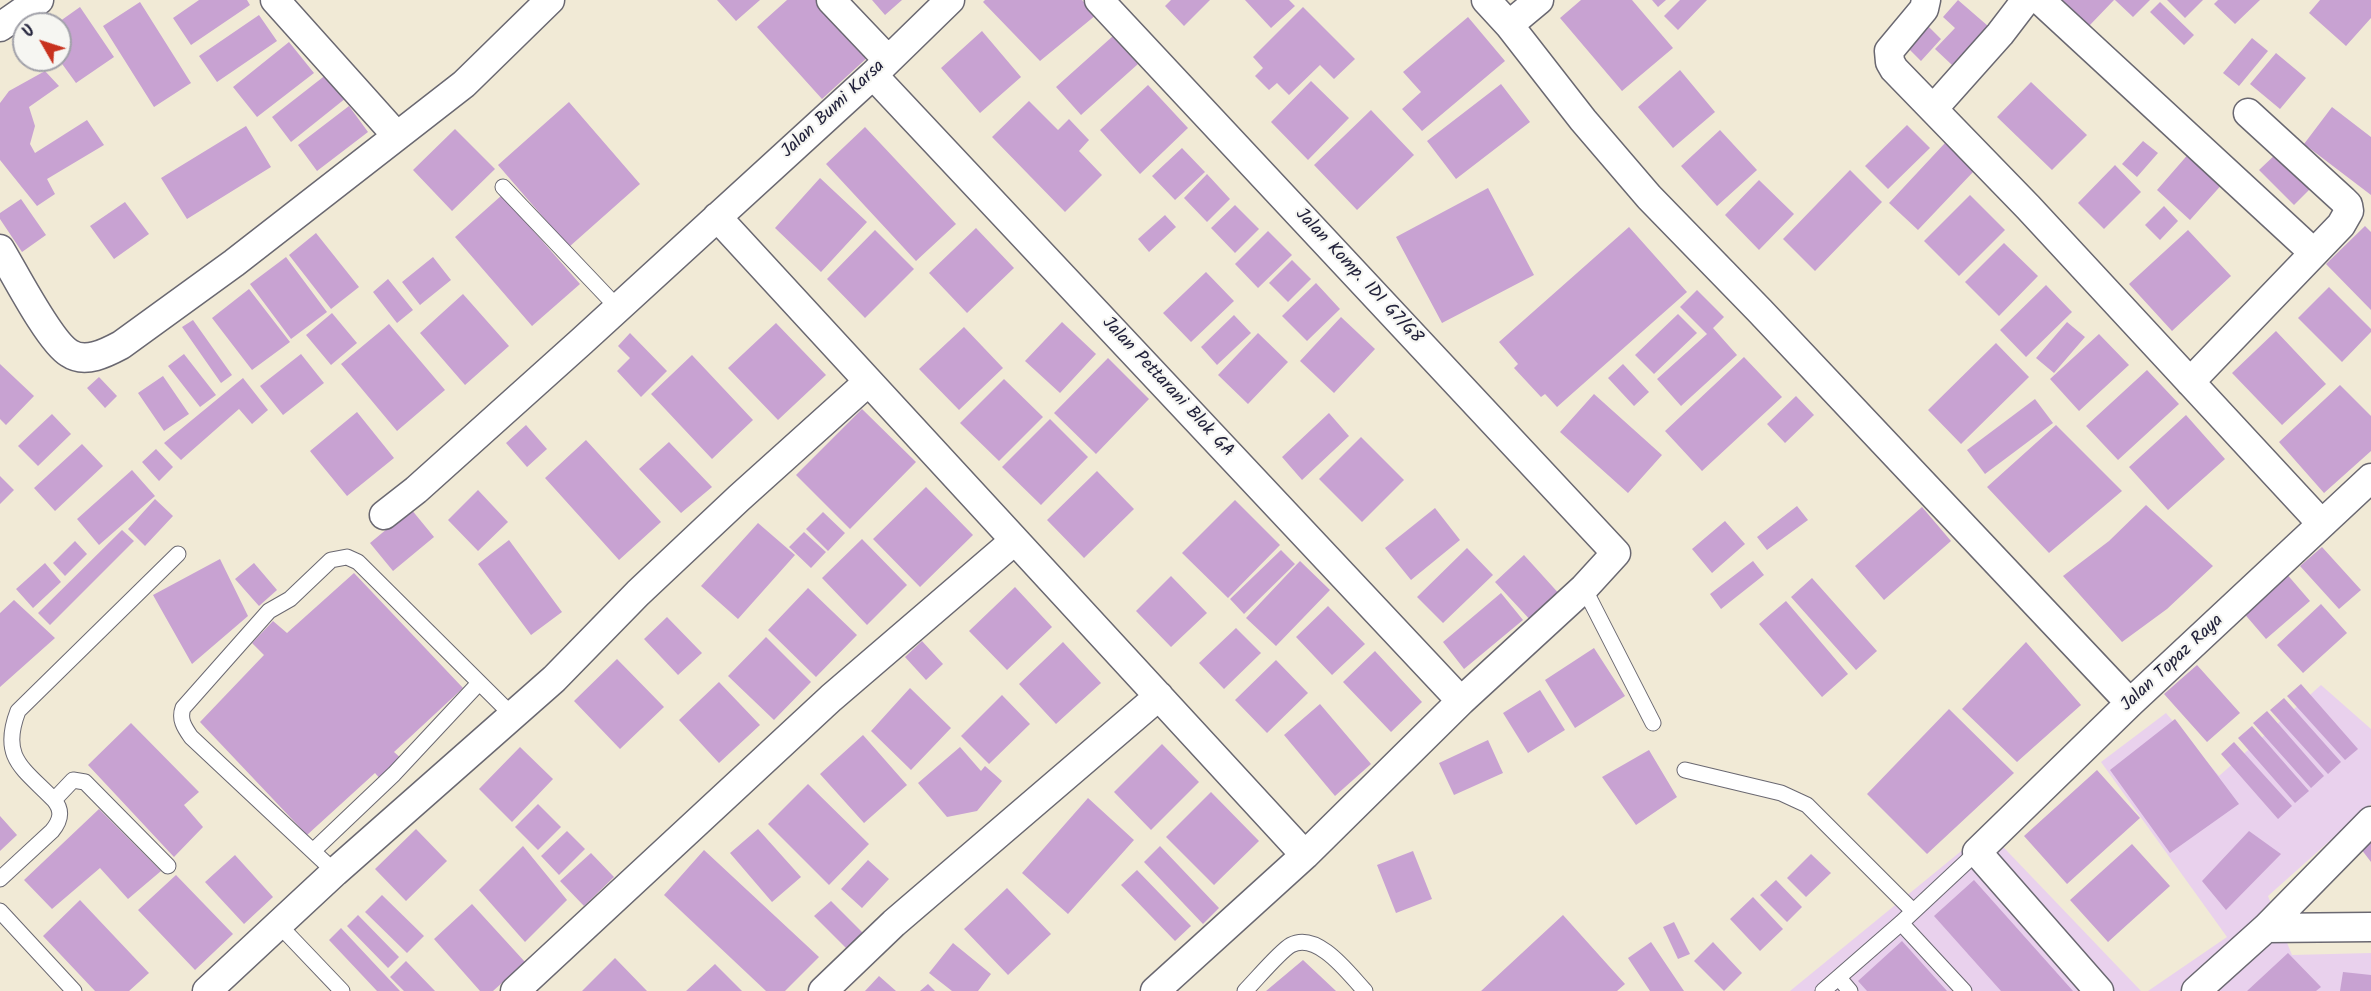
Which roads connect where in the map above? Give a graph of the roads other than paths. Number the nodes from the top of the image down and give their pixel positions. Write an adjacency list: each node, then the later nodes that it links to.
1 (39, 0): 13 (street)
2 (275, 0): 17 (street)
3 (550, 0): 17 (street)
4 (831, 0): 14 (street, Jalan Pettarani Blok GA)
5 (950, 0): 14 (street, Jalan Bumi Karsa)
6 (1100, 0): 30 (street, Jalan Komp. IDI G7/G8)
7 (1486, 0): 12 (street)
8 (1539, 0): 12 (street)
9 (1926, 0): 15 (street)
10 (2026, 0): 15 (street)
11 (2040, 0): 21 (street)
12 (1509, 25): 34 (street)
13 (0, 27)
14 (881, 68): 19 (street, Jalan Bumi Karsa); 33 (street, Jalan Pettarani Blok GA)
15 (1934, 108): 24 (street)
16 (2247, 113): 21 (street)
17 (397, 136): 20 (street)
18 (503, 187): 22 (lane)
19 (717, 217): 22 (street, Jalan Bumi Karsa); 23 (street)
20 (0, 249)
21 (2314, 253): 24 (street)
22 (618, 308): 26 (street, Jalan Bumi Karsa)
23 (868, 382): 28 (street); 35 (street)
24 (2190, 382): 27 (street)
25 (2371, 478): 27 (street, Jalan Topaz Raya)
26 (384, 515)
27 (2321, 523): 34 (street, Jalan Topaz Raya)
28 (1014, 541): 32 (street); 56 (street)
29 (178, 554): 38 (lane)
30 (1584, 588): 33 (street); 36 (lane)
31 (479, 683): 35 (lane); 40 (lane); 40 (lane)
32 (1159, 696): 42 (street); 57 (street)
33 (1461, 701): 42 (street)
34 (2130, 703): 41 (street, Jalan Topaz Raya)
35 (512, 716): 44 (street)
36 (1653, 723)
37 (1685, 770): 47 (lane)
38 (54, 800): 43 (lane); 45 (lane)
39 (2371, 821): 51 (street)
40 (313, 850): 44 (lane)
41 (1977, 852): 47 (lane, Jalan Topaz Raya); 64 (street)
42 (1305, 855): 58 (street)
43 (168, 866)
44 (335, 872): 49 (street)
45 (0, 879)
46 (0, 911): 53 (lane)
47 (1913, 912): 48 (lane, Jalan Topaz Raya)
48 (1901, 923): 52 (lane, Jalan Topaz Raya); 63 (lane)
49 (279, 925): 54 (street); 55 (lane)
50 (2371, 927): 51 (street)
51 (2266, 928): 65 (street)
52 (1839, 978): 61 (lane, Jalan Topaz Raya); 62 (lane)
53 (74, 991)
54 (207, 991)
55 (342, 991)
56 (515, 991)
57 (823, 991)
58 (1155, 991)
59 (1245, 991): 60 (lane)
60 (1365, 991)
61 (1823, 991)
62 (1850, 991)
63 (1964, 991)
64 (2099, 991)
65 (2196, 991)

